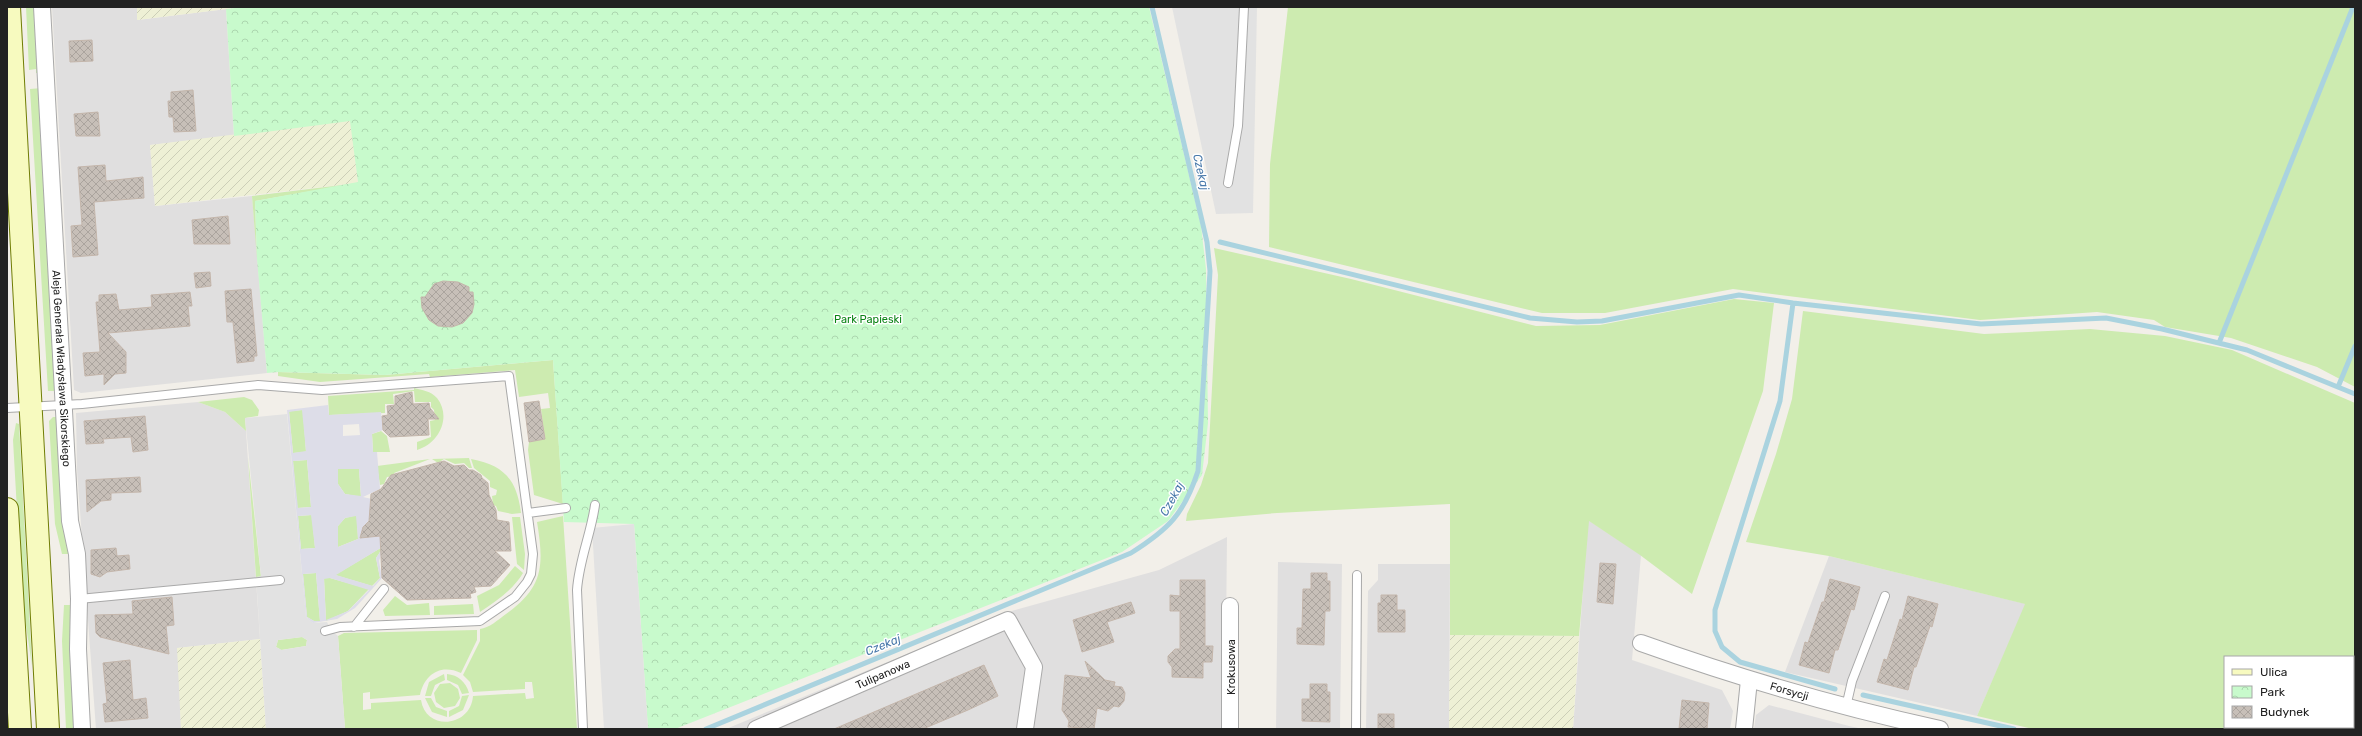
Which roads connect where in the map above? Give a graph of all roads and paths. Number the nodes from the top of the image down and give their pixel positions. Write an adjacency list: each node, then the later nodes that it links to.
1 (10, 7): 4 (main road)
2 (42, 7): 6 (street, Aleja Generała Władysława Sikorskiego)
3 (1244, 7): 5 (lane)
4 (11, 119): 7 (main road)
5 (1228, 183)
6 (65, 404): 7 (lane); 12 (lane); 17 (street, Aleja Generała Władysława Sikorskiego)
7 (30, 407): 8 (lane); 25 (main road)
8 (7, 408)
9 (595, 505): 27 (lane)
10 (566, 508): 12 (lane)
11 (7, 509): 24 (main road)
12 (528, 513): 19 (lane)
13 (1357, 575): 31 (lane)
14 (280, 580): 17 (lane)
15 (384, 589): 19 (lane)
16 (1885, 596): 23 (lane)
17 (79, 599): 26 (street, Aleja Generała Władysława Sikorskiego)
18 (1230, 606): 30 (street, Krokusowa)
19 (354, 627): 20 (lane)
20 (325, 631)
21 (1641, 643): 22 (street, Forsycji)
22 (1749, 680): 23 (street, Forsycji); 32 (street)
23 (1846, 707): 33 (street, Forsycji)
24 (20, 729)
25 (48, 729)
26 (82, 729)
27 (584, 729)
28 (756, 729): 29 (street, Tulipanowa)
29 (1026, 729)
30 (1230, 729)
31 (1356, 729)
32 (1744, 729)
33 (1940, 729)

